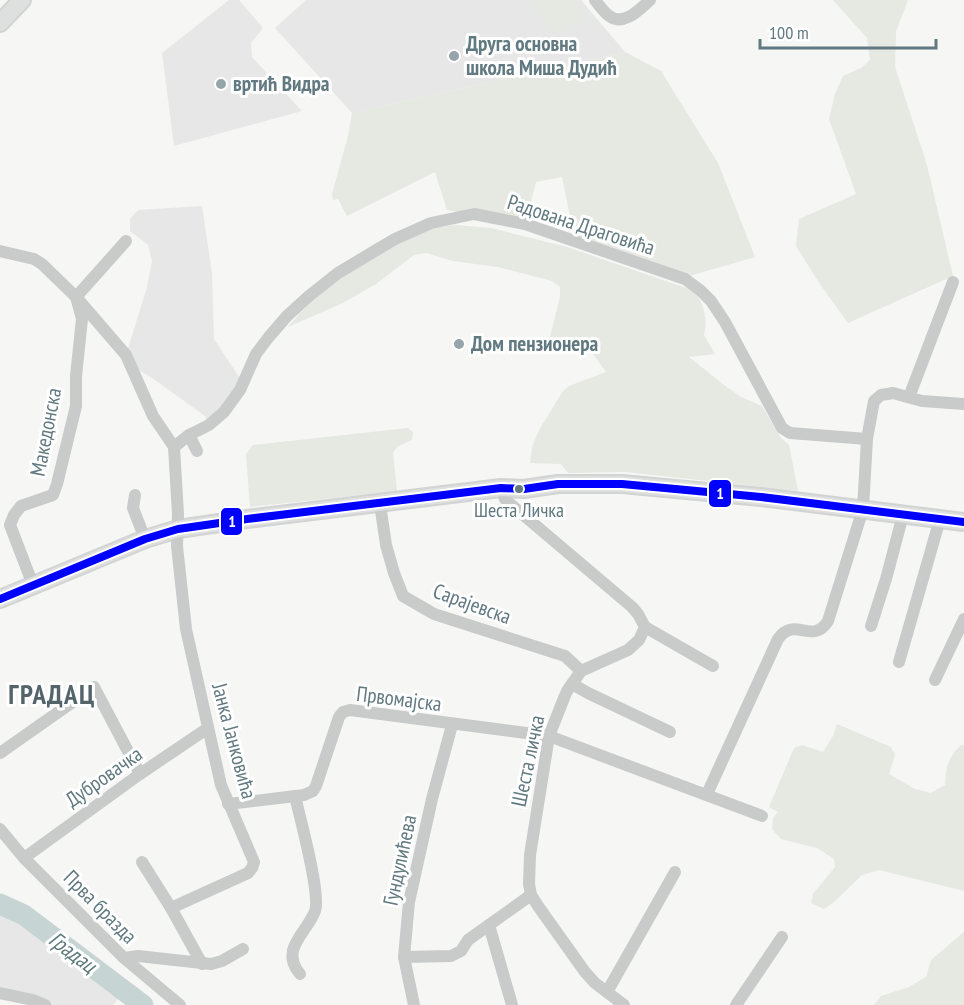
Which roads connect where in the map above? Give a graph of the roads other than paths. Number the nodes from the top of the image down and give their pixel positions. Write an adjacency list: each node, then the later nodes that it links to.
1 (22, 0): 4 (main road)
2 (595, 0): 3 (street)
3 (650, 0)
4 (0, 23)
5 (126, 241): 8 (street)
6 (0, 251): 8 (street)
7 (953, 282): 9 (street)
8 (76, 297): 13 (street); 24 (street, Македонска)
9 (909, 397): 10 (street); 12 (street)
10 (964, 404)
11 (189, 435): 12 (street, Радована Драговића); 13 (street, Радована Драговића); 14 (street)
12 (867, 439): 18 (street)
13 (174, 447): 22 (street, Јанка Јанковића)
14 (197, 450)
15 (501, 488): 17 (main road); 18 (main road); 28 (street)
16 (135, 495): 23 (street)
17 (380, 504): 22 (main road); 31 (street, Сарајевска)
18 (863, 509): 19 (main road); 40 (street)
19 (903, 515): 20 (main road); 27 (street)
20 (940, 519): 21 (main road); 29 (street)
21 (964, 522)
22 (178, 529): 23 (main road); 35 (street, Јанка Јанковића)
23 (145, 539): 24 (main road)
24 (33, 585): 25 (main road)
25 (0, 599)
26 (964, 619): 32 (street)
27 (871, 626)
28 (645, 627): 30 (street); 31 (street)
29 (899, 662)
30 (713, 666)
31 (581, 670): 33 (street, Шеста личка)
32 (935, 680)
33 (572, 684): 36 (street); 37 (street, Шеста личка)
34 (452, 725): 37 (street, Првомајска); 41 (street, Првомајска); 53 (street, Гундулићева)
35 (208, 728): 39 (street, Дубровачка); 42 (street, Јанка Јанковића)
36 (670, 732)
37 (549, 736): 40 (street, Првомајска); 48 (street, Шеста личка)
38 (0, 753): 39 (street)
39 (140, 774): 45 (street, Дубровачка)
40 (707, 794): 43 (street, Првомајска)
41 (295, 796): 42 (street, Првомајска); 56 (street)
42 (228, 804): 49 (street, Јанка Јанковића)
43 (762, 816)
44 (0, 829): 45 (street, Прва бразда)
45 (24, 858): 54 (street, Прва бразда)
46 (142, 862): 49 (street)
47 (675, 872): 57 (street)
48 (531, 895): 50 (street); 57 (street)
49 (171, 909): 55 (street)
50 (489, 925): 53 (street); 62 (street)
51 (782, 937): 64 (street)
52 (243, 949): 55 (street)
53 (404, 957): 61 (street, Гундулићева)
54 (124, 958): 55 (street); 60 (street, Прва бразда)
55 (202, 964)
56 (300, 974)
57 (606, 992): 63 (street)
58 (0, 993): 59 (street)
59 (45, 1005)
60 (180, 1005)
61 (414, 1005)
62 (512, 1005)
63 (624, 1005)
64 (736, 1005)

